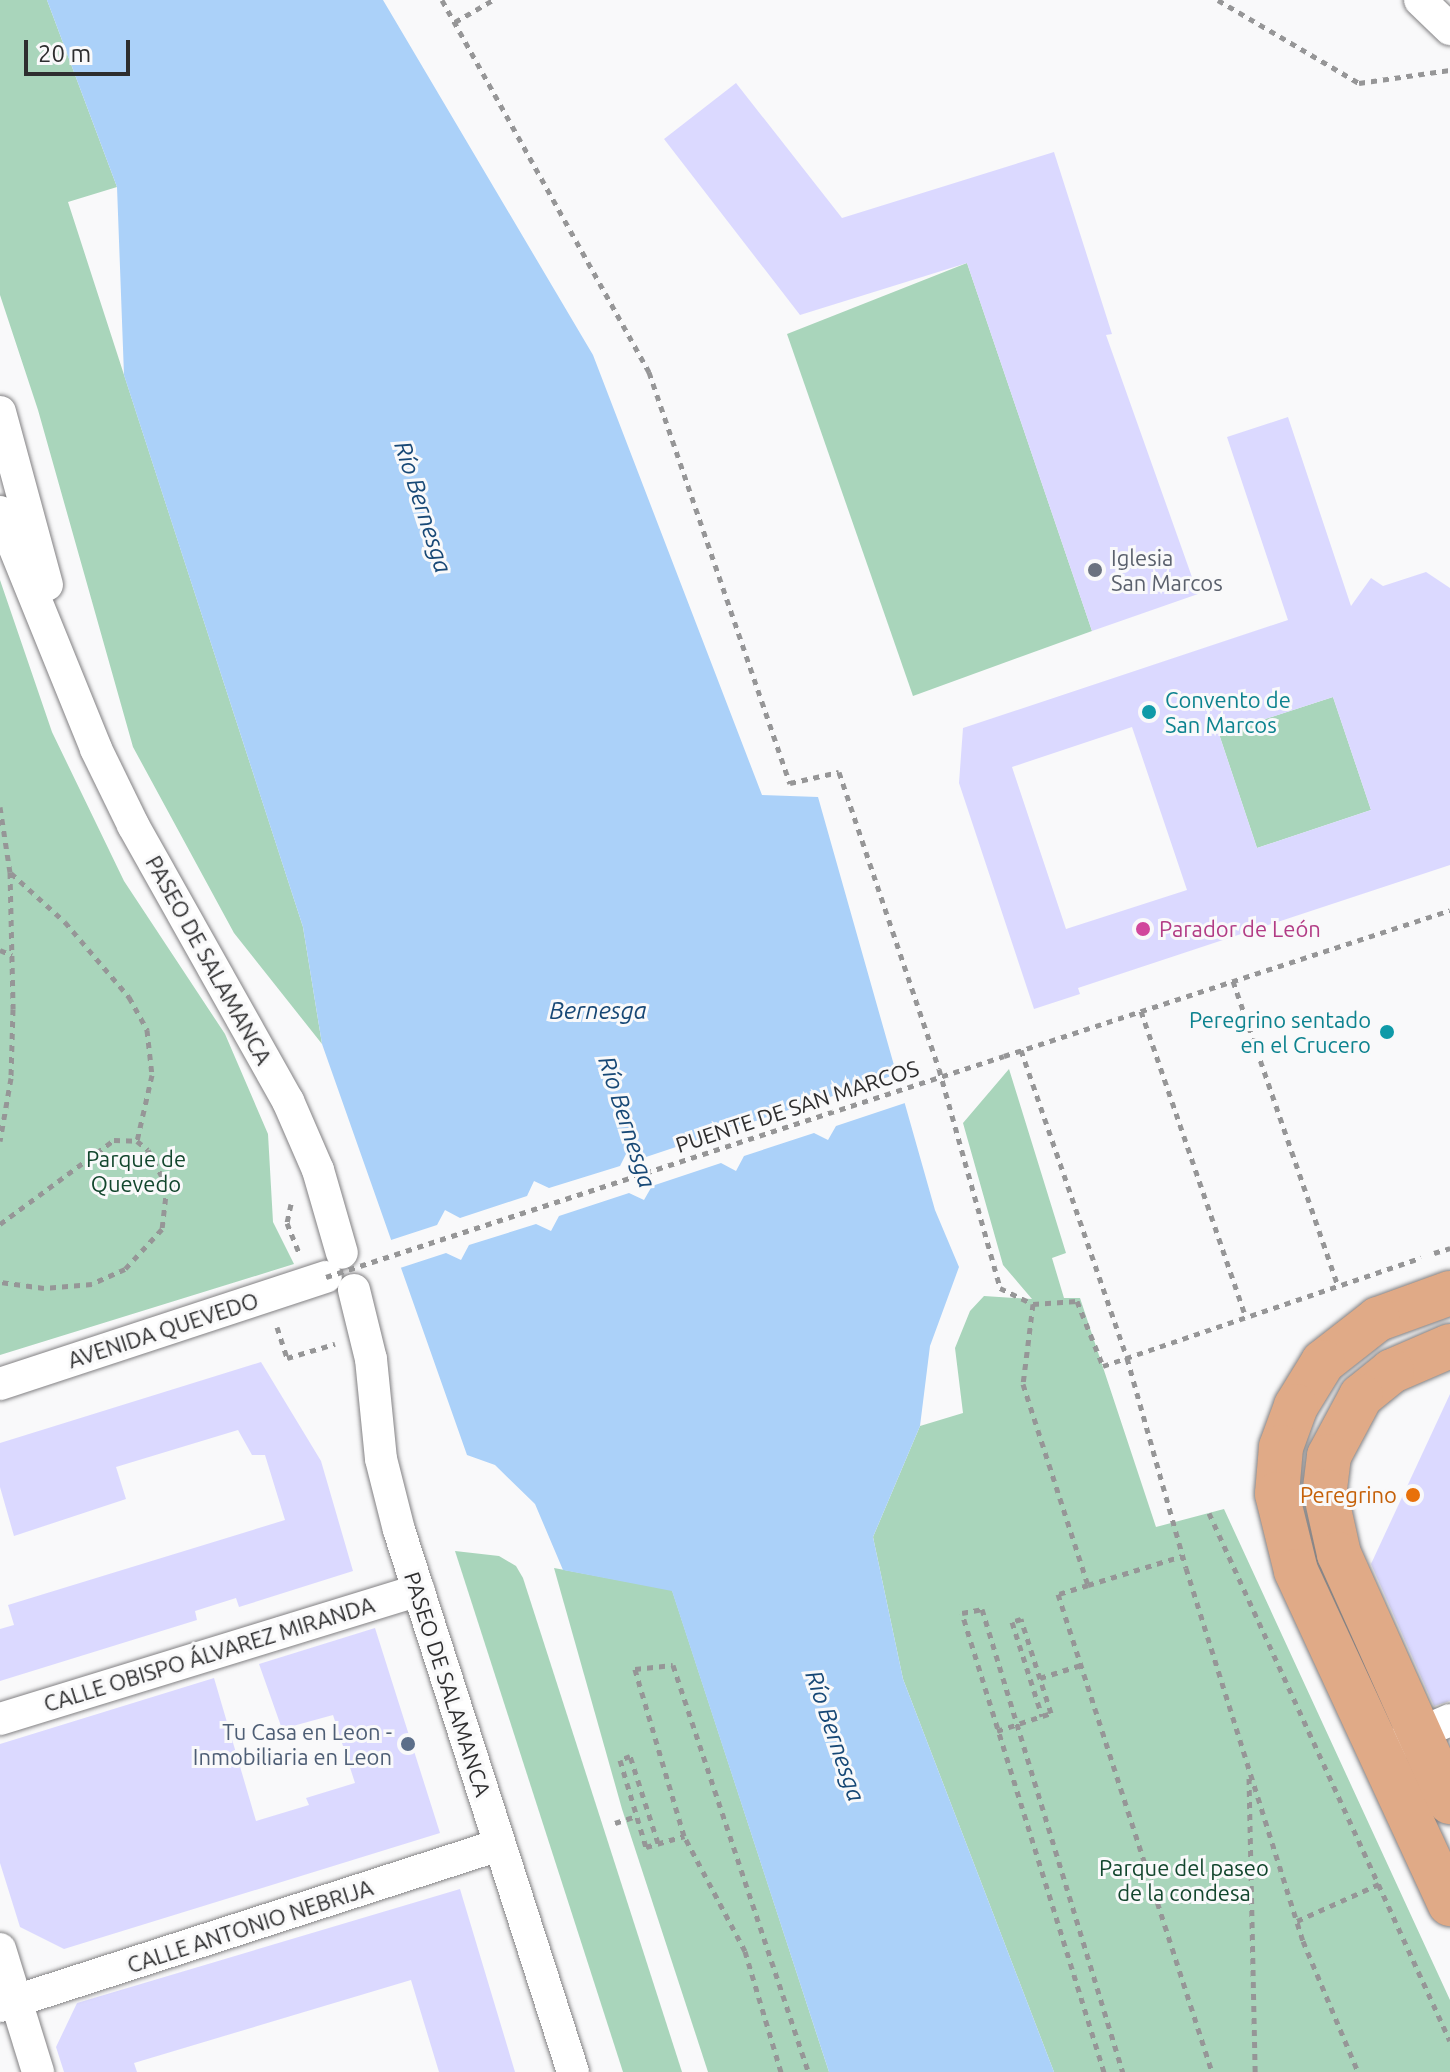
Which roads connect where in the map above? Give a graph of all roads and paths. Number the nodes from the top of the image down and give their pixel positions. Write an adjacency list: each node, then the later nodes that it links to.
1 (442, 0): 5 (path)
2 (493, 0): 5 (path)
3 (1218, 0): 7 (path)
4 (1420, 0): 6 (street)
5 (455, 22): 29 (path)
6 (1450, 29)
7 (1450, 70)
8 (0, 412): 10 (street, PASEO DE SALAMANCA)
9 (0, 512): 10 (street, PASEO DE SALAMANCA)
10 (67, 670): 24 (street, PASEO DE SALAMANCA)
11 (0, 807): 12 (path)
12 (10, 872): 15 (path); 20 (path)
13 (1450, 910): 16 (path, PUENTE DE SAN MARCOS)
14 (0, 950): 15 (path)
15 (12, 955): 19 (path)
16 (1233, 981): 17 (path, PUENTE DE SAN MARCOS); 26 (path)
17 (1141, 1011): 18 (path, PUENTE DE SAN MARCOS); 30 (path)
18 (1021, 1050): 24 (path, PUENTE DE SAN MARCOS, bridge); 33 (path)
19 (0, 1141)
20 (137, 1141): 22 (path); 25 (path)
21 (292, 1194): 24 (path)
22 (0, 1224)
23 (1450, 1248): 26 (path)
24 (334, 1275): 28 (street, AVENIDA QUEVEDO); 38 (street, PASEO DE SALAMANCA)
25 (0, 1282)
26 (1338, 1286): 30 (path)
27 (1450, 1293): 46 (main road)
28 (267, 1296): 31 (path); 34 (street, AVENIDA QUEVEDO)
29 (1033, 1304): 33 (path); 37 (path)
30 (1246, 1317): 33 (path)
31 (338, 1343)
32 (1450, 1346): 44 (main road)
33 (1127, 1358): 36 (path)
34 (0, 1384)
35 (1209, 1513): 54 (path)
36 (1182, 1556): 37 (path); 47 (path)
37 (1088, 1585): 39 (path)
38 (419, 1590): 42 (street, CALLE OBISPO ÁLVAREZ MIRANDA); 53 (street, PASEO DE SALAMANCA)
39 (1082, 1665): 40 (path); 66 (path)
40 (1040, 1678): 41 (path); 41 (path)
41 (1042, 1716): 43 (path)
42 (0, 1719)
43 (1018, 1724): 45 (path); 45 (path); 65 (path)
44 (1434, 1727): 46 (street); 48 (main road)
45 (997, 1731): 64 (path)
46 (1379, 1751): 55 (main road)
47 (1249, 1769): 56 (path); 67 (path)
48 (1450, 1802)
49 (637, 1816): 50 (path); 52 (path); 52 (path)
50 (615, 1823)
51 (684, 1836): 52 (path); 62 (path); 63 (path)
52 (658, 1843)
53 (499, 1845): 58 (street, CALLE ANTONIO NEBRIJA); 61 (street, PASEO DE SALAMANCA)
54 (1379, 1884): 56 (path); 59 (path)
55 (1450, 1904)
56 (1297, 1921): 68 (path)
57 (0, 1949): 58 (street)
58 (9, 2004): 60 (street)
59 (1450, 2041)
60 (38, 2072)
61 (573, 2072)
62 (781, 2072)
63 (808, 2072)
64 (1104, 2072)
65 (1123, 2072)
66 (1212, 2072)
67 (1255, 2072)
68 (1358, 2072)

